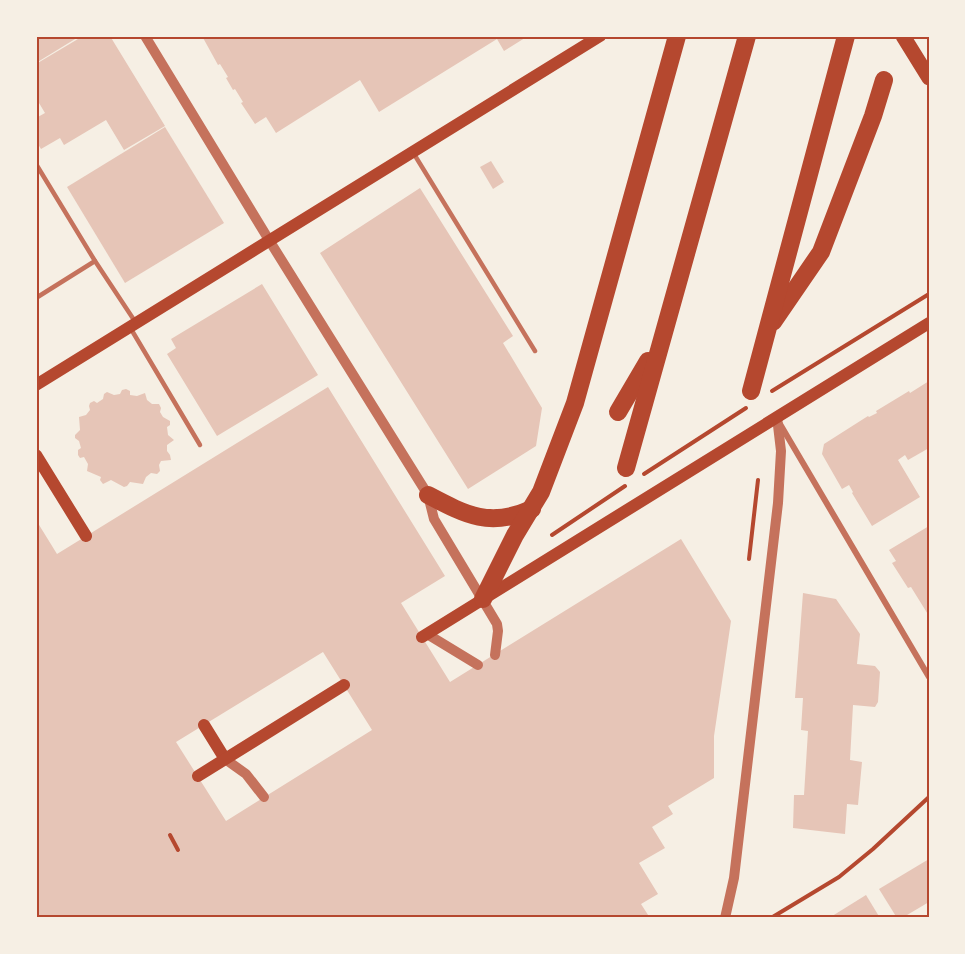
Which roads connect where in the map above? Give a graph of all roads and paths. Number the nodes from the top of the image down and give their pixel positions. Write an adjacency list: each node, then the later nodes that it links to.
1 (145, 36): 11 (street)
2 (600, 36): 9 (main road)
3 (677, 36): 30 (highway)
4 (747, 36): 18 (highway)
5 (846, 36): 17 (highway)
6 (903, 36): 7 (main road)
7 (929, 78)
8 (884, 80): 17 (highway)
9 (412, 151): 11 (main road); 19 (lane)
10 (36, 164): 12 (lane)
11 (269, 240): 16 (main road); 29 (street)
12 (95, 261): 14 (lane); 16 (lane)
13 (929, 294): 21 (path)
14 (36, 298)
15 (929, 323): 24 (main road)
16 (133, 325): 20 (main road); 25 (lane)
17 (766, 334): 22 (highway)
18 (661, 338): 23 (highway); 27 (highway)
19 (535, 351)
20 (36, 385)
21 (771, 391)
22 (752, 397): 27 (path)
23 (618, 412)
24 (777, 417): 34 (main road); 38 (street); 47 (street)
25 (200, 445)
26 (36, 455): 31 (main road)
27 (632, 476): 32 (path)
28 (758, 480): 33 (path)
29 (428, 495): 30 (highway); 34 (street)
30 (532, 509): 34 (highway)
31 (86, 536)
32 (546, 540)
33 (749, 560)
34 (483, 599): 35 (main road); 36 (street)
35 (425, 635): 37 (street)
36 (495, 655)
37 (478, 665)
38 (929, 677)
39 (344, 685): 41 (main road)
40 (204, 725): 41 (main road)
41 (225, 759): 42 (main road); 44 (street)
42 (198, 776)
43 (929, 796): 48 (path)
44 (264, 797)
45 (170, 835): 46 (path)
46 (178, 850)
47 (725, 918)
48 (771, 918)

